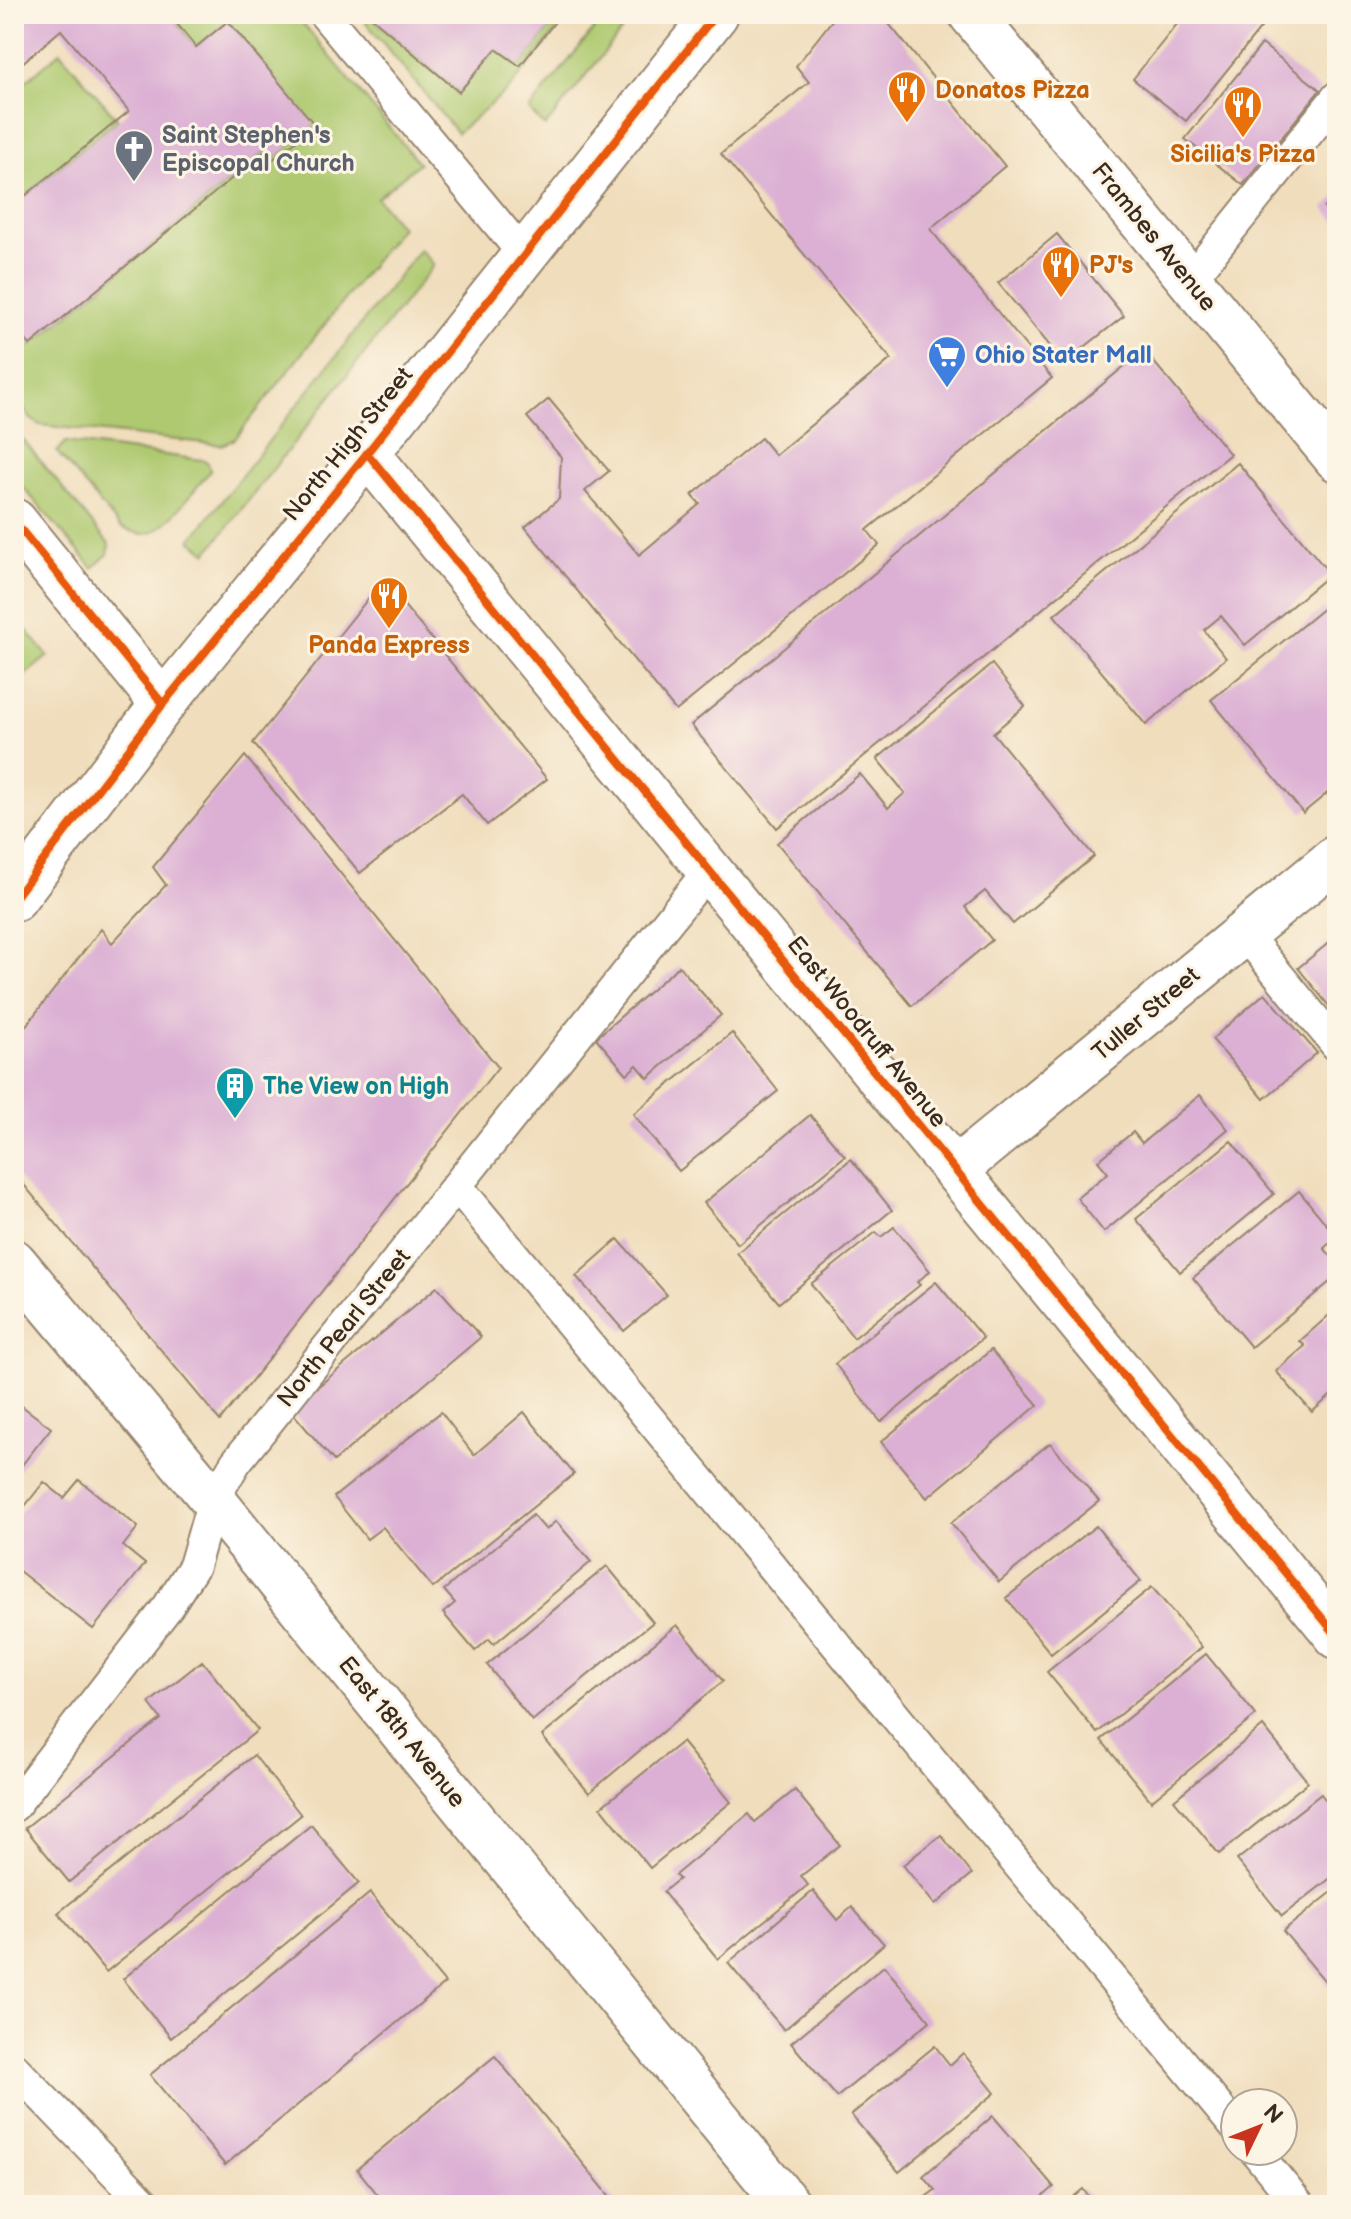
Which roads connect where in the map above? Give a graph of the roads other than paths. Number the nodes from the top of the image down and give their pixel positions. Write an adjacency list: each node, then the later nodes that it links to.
1 (324, 14): 5 (lane)
2 (716, 14): 5 (street, North High Street)
3 (971, 14): 6 (street, Frambes Avenue)
4 (1337, 97): 6 (lane)
5 (524, 255): 7 (street, North High Street)
6 (1190, 280): 8 (street, Frambes Avenue)
7 (367, 453): 10 (street, North High Street); 12 (street, East Woodruff Avenue)
8 (1337, 459)
9 (14, 521): 10 (street)
10 (163, 704): 13 (street, North High Street)
11 (1337, 857): 14 (street, Tuller Street)
12 (709, 870): 16 (street, East Woodruff Avenue); 17 (lane, North Pearl Street)
13 (14, 899)
14 (1244, 933): 15 (lane); 16 (street, Tuller Street)
15 (1337, 1046)
16 (955, 1170): 20 (street, East Woodruff Avenue)
17 (457, 1186): 19 (lane, North Pearl Street); 23 (lane)
18 (14, 1262): 19 (street, East 18th Avenue)
19 (213, 1500): 21 (lane, North Pearl Street); 26 (street, East 18th Avenue)
20 (1337, 1636)
21 (14, 1806)
22 (14, 2068): 25 (lane)
23 (1219, 2108)
24 (1268, 2167): 27 (lane)
25 (146, 2205)
26 (788, 2205)
27 (1299, 2205)

